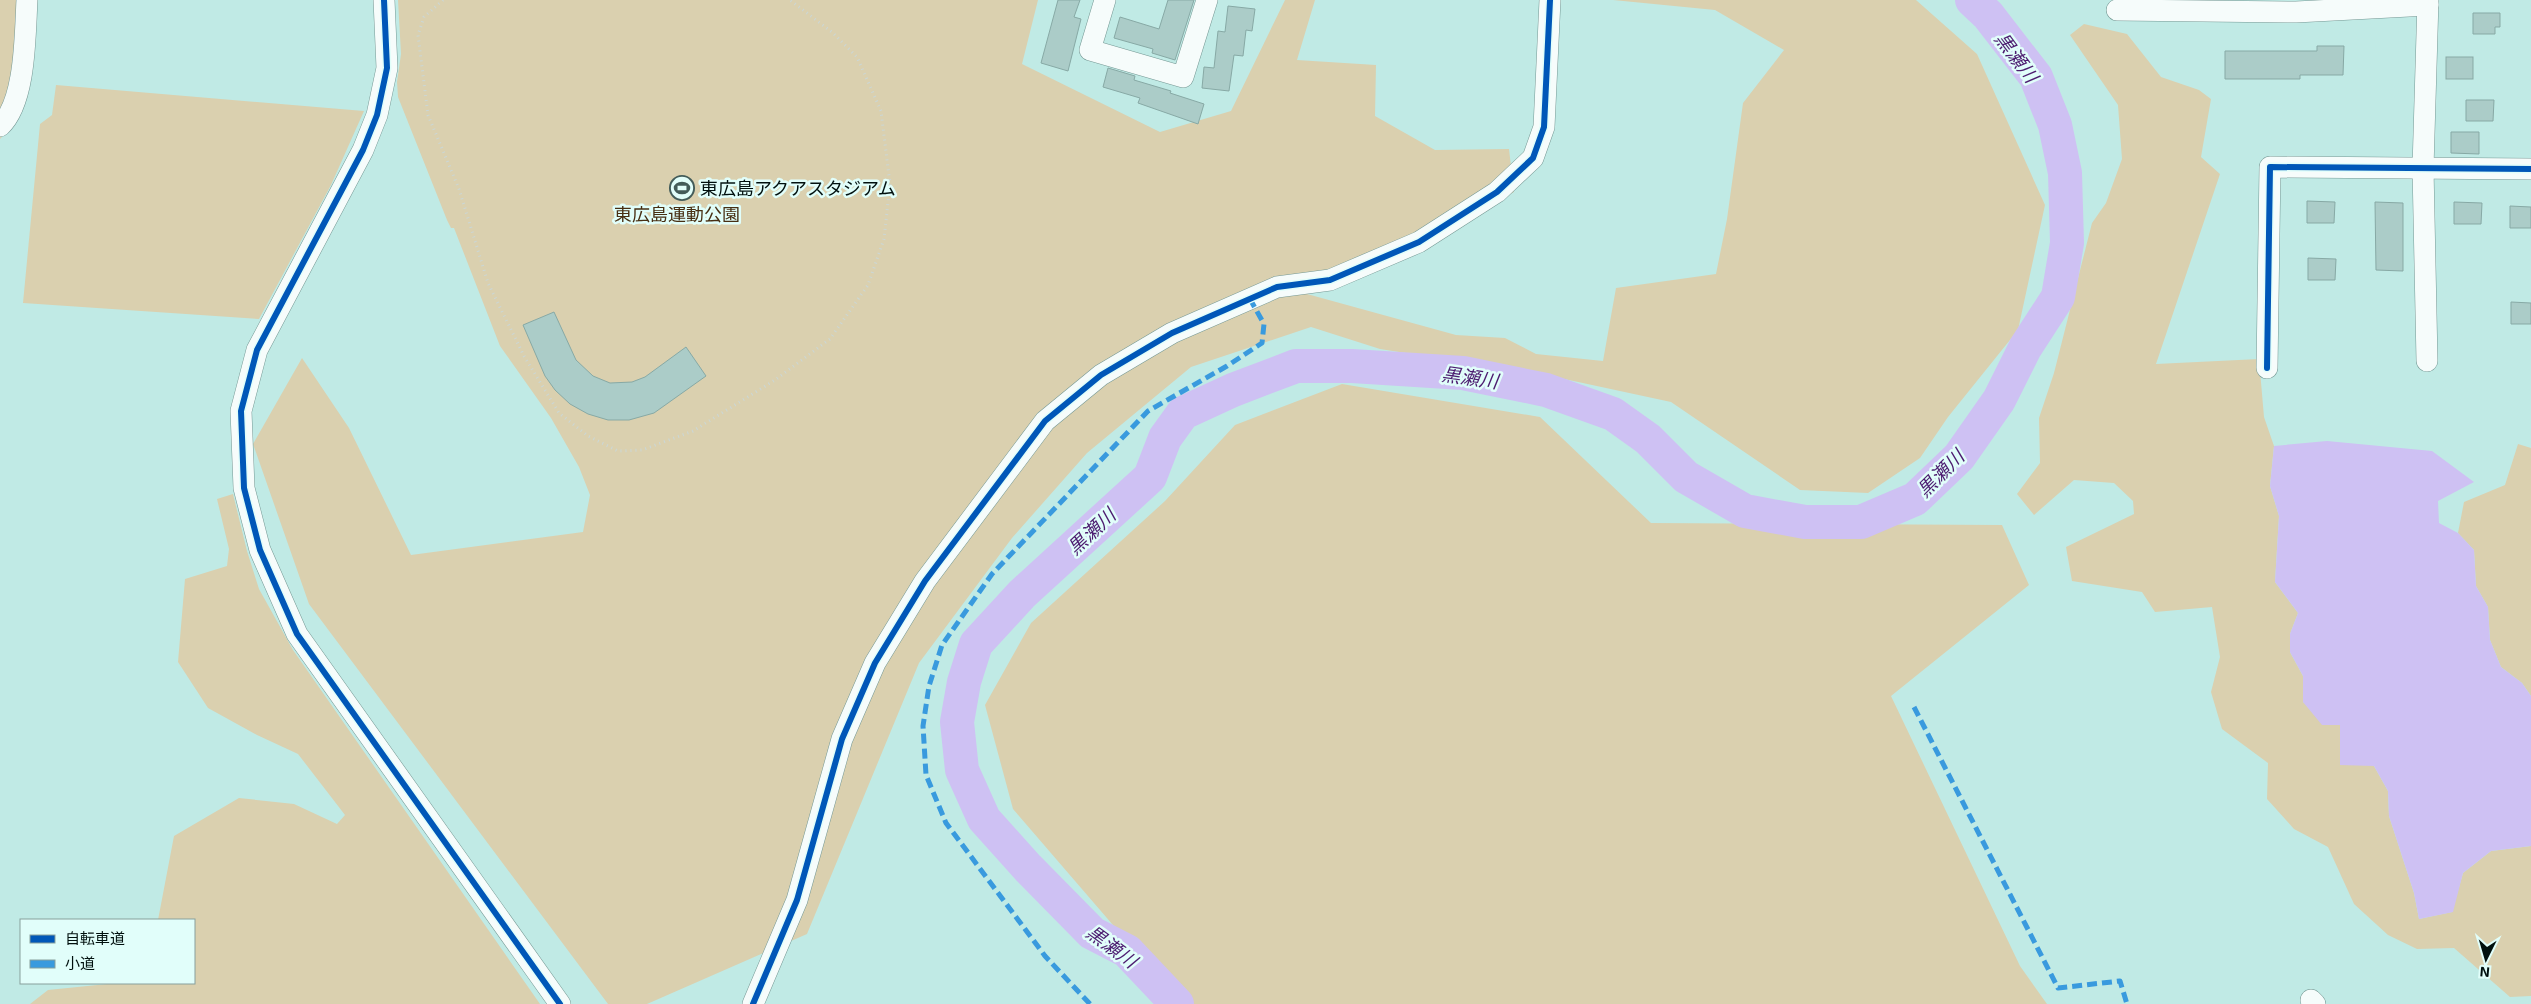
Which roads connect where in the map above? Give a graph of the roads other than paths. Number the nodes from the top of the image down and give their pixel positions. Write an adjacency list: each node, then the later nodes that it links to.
1 (27, 0): 8 (street)
2 (384, 0): 13 (street)
3 (1106, 0): 4 (street)
4 (1208, 0)
5 (1550, 0): 14 (street)
6 (2428, 3): 7 (street); 9 (street)
7 (2117, 10)
8 (0, 126)
9 (2423, 168): 10 (street); 11 (street); 12 (street)
10 (2531, 169)
11 (2427, 361)
12 (2267, 368)
13 (560, 1004)
14 (753, 1004)

